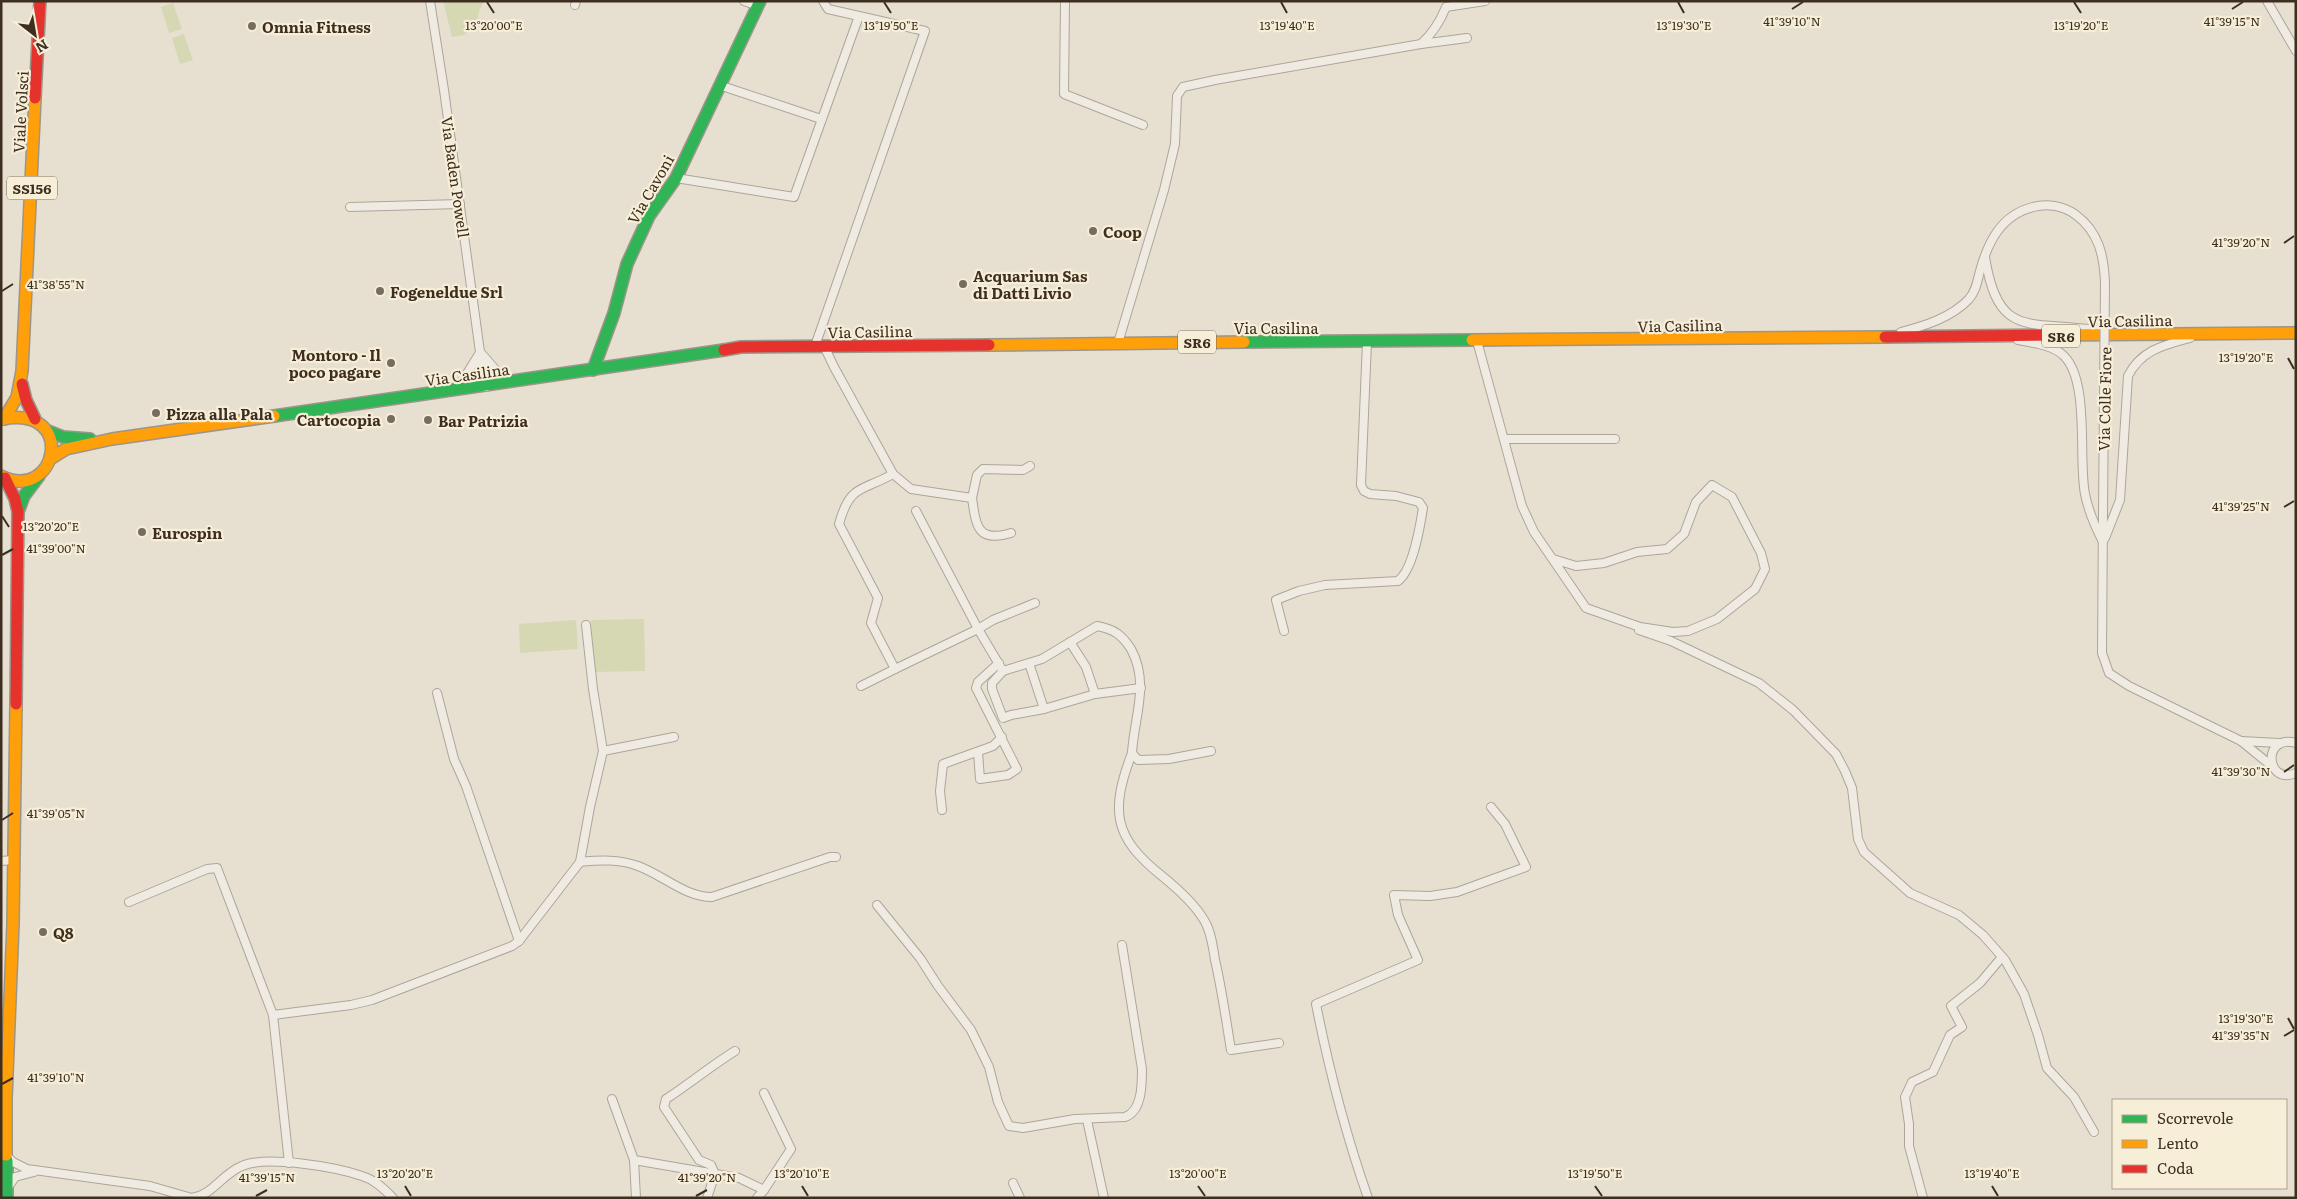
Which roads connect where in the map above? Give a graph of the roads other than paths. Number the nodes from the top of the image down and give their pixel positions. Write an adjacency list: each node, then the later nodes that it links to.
1 (40, 1): 31 (main road, Viale Volsci / SS156)
2 (430, 1): 17 (street, Via Baden Powell)
3 (744, 1): 8 (street)
4 (823, 1): 9 (street)
5 (1065, 1): 15 (street)
6 (1485, 1): 11 (street)
7 (2267, 1): 12 (street)
8 (759, 4): 13 (main road, Via Cavoni)
9 (859, 16): 14 (street); 28 (street)
10 (1467, 38): 11 (street)
11 (1421, 44): 27 (street)
12 (2296, 51)
13 (720, 85): 14 (street); 16 (main road, Via Cavoni)
14 (821, 119): 16 (street)
15 (1143, 125)
16 (676, 178): 30 (main road, Via Cavoni)
17 (460, 204): 18 (street); 29 (street, Via Baden Powell)
18 (350, 207)
19 (1985, 255): 21 (street); 24 (street, Via Colle Fiore); 50 (street, Via Colle Fiore, bridge)
20 (2296, 333): 22 (main road, Via Casilina / SR6)
21 (2124, 334): 22 (main road, Via Casilina / SR6); 23 (main road, Via Casilina / SR6)
22 (2203, 334): 50 (street)
23 (1998, 336): 24 (main road, Via Casilina / SR6); 50 (street)
24 (1882, 337): 25 (main road, Via Casilina / SR6)
25 (1477, 341): 26 (main road, Via Casilina / SR6); 39 (street)
26 (1367, 342): 27 (main road, Via Casilina / SR6); 56 (street)
27 (1118, 343): 28 (main road, Via Casilina / SR6)
28 (820, 346): 30 (main road, Via Casilina / SR6); 44 (street)
29 (480, 352): 32 (street); 33 (street, Via Baden Powell); 34 (street)
30 (594, 370): 32 (main road, Via Casilina / SR6)
31 (21, 374): 35 (main road, Viale Volsci / SS156); 36 (main road, Viale Volsci / SS156)
32 (514, 382): 33 (main road, Via Casilina / SR6)
33 (486, 387): 34 (main road, Via Casilina / SR6)
34 (453, 392): 38 (main road, Via Casilina / SR6)
35 (2, 418): 36 (main road, SS156)
36 (35, 419): 37 (main road, SS156)
37 (48, 431): 38 (main road, Via Casilina / SR6); 41 (main road)
38 (112, 439): 41 (main road, Via Casilina / SR6)
39 (1505, 439): 40 (street); 51 (street)
40 (1615, 439)
41 (50, 459): 43 (main road)
42 (1030, 466): 46 (street)
43 (42, 472): 45 (main road); 48 (main road)
44 (893, 474): 46 (street); 60 (street)
45 (3, 477): 48 (main road)
46 (972, 498): 49 (street)
47 (916, 511): 55 (street)
48 (18, 512): 81 (main road)
49 (1010, 533)
50 (2103, 542): 69 (street, Via Colle Fiore)
51 (1553, 560): 53 (street); 53 (street)
52 (1035, 604): 55 (street)
53 (1632, 624): 88 (street)
54 (586, 625): 72 (street)
55 (978, 629): 58 (street); 60 (street)
56 (1284, 630)
57 (1070, 642): 59 (street); 63 (street); 65 (street)
58 (999, 663): 61 (street); 68 (street)
59 (1029, 663): 61 (street); 66 (street)
60 (895, 669): 62 (street)
61 (1003, 671): 66 (street)
62 (862, 686)
63 (1141, 688): 65 (street); 75 (street)
64 (437, 693): 86 (street)
65 (1095, 694): 66 (street)
66 (1044, 709)
67 (674, 737): 72 (street)
68 (1002, 737): 74 (street); 74 (street)
69 (2241, 742): 70 (street, Via Colle Fiore); 76 (street, Via Colle Fiore)
70 (2279, 743): 71 (street, Via Colle Fiore); 76 (street)
71 (2296, 743)
72 (603, 751): 83 (street)
73 (1211, 751): 75 (street)
74 (978, 752): 79 (street)
75 (1132, 753): 90 (street)
76 (2273, 767): 77 (street)
77 (2296, 773)
78 (1491, 807): 113 (street)
79 (942, 810)
80 (836, 857): 83 (street)
81 (14, 860): 82 (street); 93 (main road)
82 (1, 861)
83 (580, 862): 86 (street)
84 (129, 902): 89 (street)
85 (877, 905): 96 (street)
86 (519, 941): 89 (street)
87 (1122, 945): 96 (street)
88 (2002, 957): 97 (street); 114 (street)
89 (273, 1015): 100 (street)
90 (1280, 1043)
91 (735, 1051): 102 (street)
92 (764, 1093): 104 (street)
93 (6, 1099): 95 (main road); 98 (main road)
94 (612, 1099): 99 (street)
95 (1, 1120)
96 (1087, 1120): 112 (street)
97 (2094, 1132)
98 (4, 1150): 101 (street); 105 (main road)
99 (634, 1160): 102 (street); 108 (street)
100 (288, 1164): 106 (street); 107 (street)
101 (39, 1172): 105 (street); 106 (street)
102 (715, 1174): 104 (street); 109 (street)
103 (1013, 1183): 111 (street)
104 (764, 1190): 110 (street)
105 (7, 1194)
106 (192, 1198)
107 (393, 1198)
108 (636, 1198)
109 (707, 1198)
110 (757, 1198)
111 (1020, 1198)
112 (1104, 1198)
113 (1368, 1198)
114 (1923, 1198)

